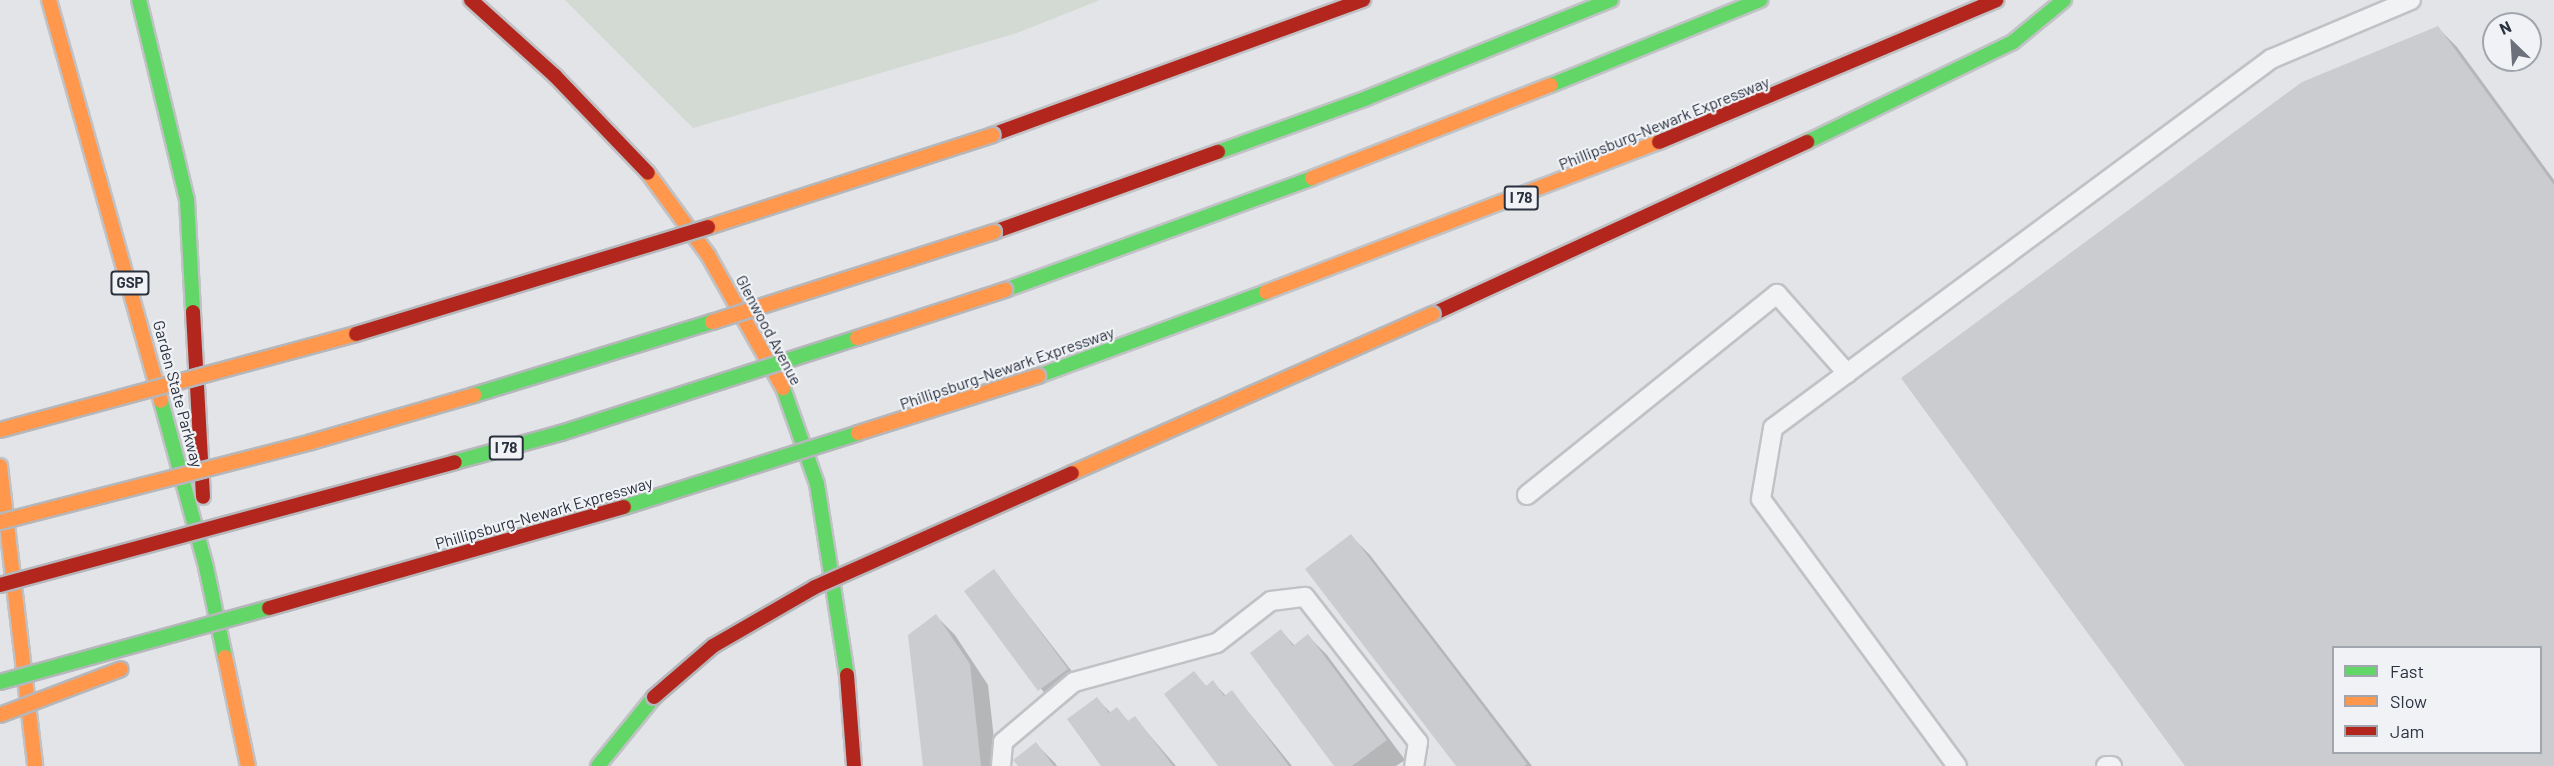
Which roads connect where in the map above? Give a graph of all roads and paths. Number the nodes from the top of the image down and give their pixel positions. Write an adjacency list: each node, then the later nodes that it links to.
1 (49, 0): 16 (main road, Garden State Parkway / GSP)
2 (139, 0): 16 (main road)
3 (471, 0): 26 (main road, Glenwood Avenue)
4 (1363, 0): 11 (main road, bridge)
5 (1611, 0): 15 (main road, bridge)
6 (1760, 0): 17 (main road, I 78, bridge)
7 (1996, 0): 18 (main road, Phillipsburg-Newark Expressway / I 78, bridge)
8 (2064, 0): 25 (main road, bridge)
9 (2411, 0): 10 (lane)
10 (1847, 374): 14 (lane); 29 (lane)
11 (0, 429)
12 (0, 466): 13 (main road)
13 (2, 482): 23 (main road)
14 (1527, 495)
15 (0, 522)
16 (206, 567): 24 (main road, Garden State Parkway / GSP)
17 (0, 585)
18 (308, 598): 19 (main road, bridge); 21 (main road, Phillipsburg-Newark Expressway / I 78, bridge)
19 (165, 653)
20 (132, 665): 22 (main road, bridge)
21 (0, 682)
22 (0, 715)
23 (35, 766)
24 (248, 766)
25 (598, 766)
26 (854, 766)
27 (1001, 766): 28 (lane)
28 (1414, 766)
29 (1957, 766)
30 (2106, 766): 31 (lane)
31 (2112, 766)

